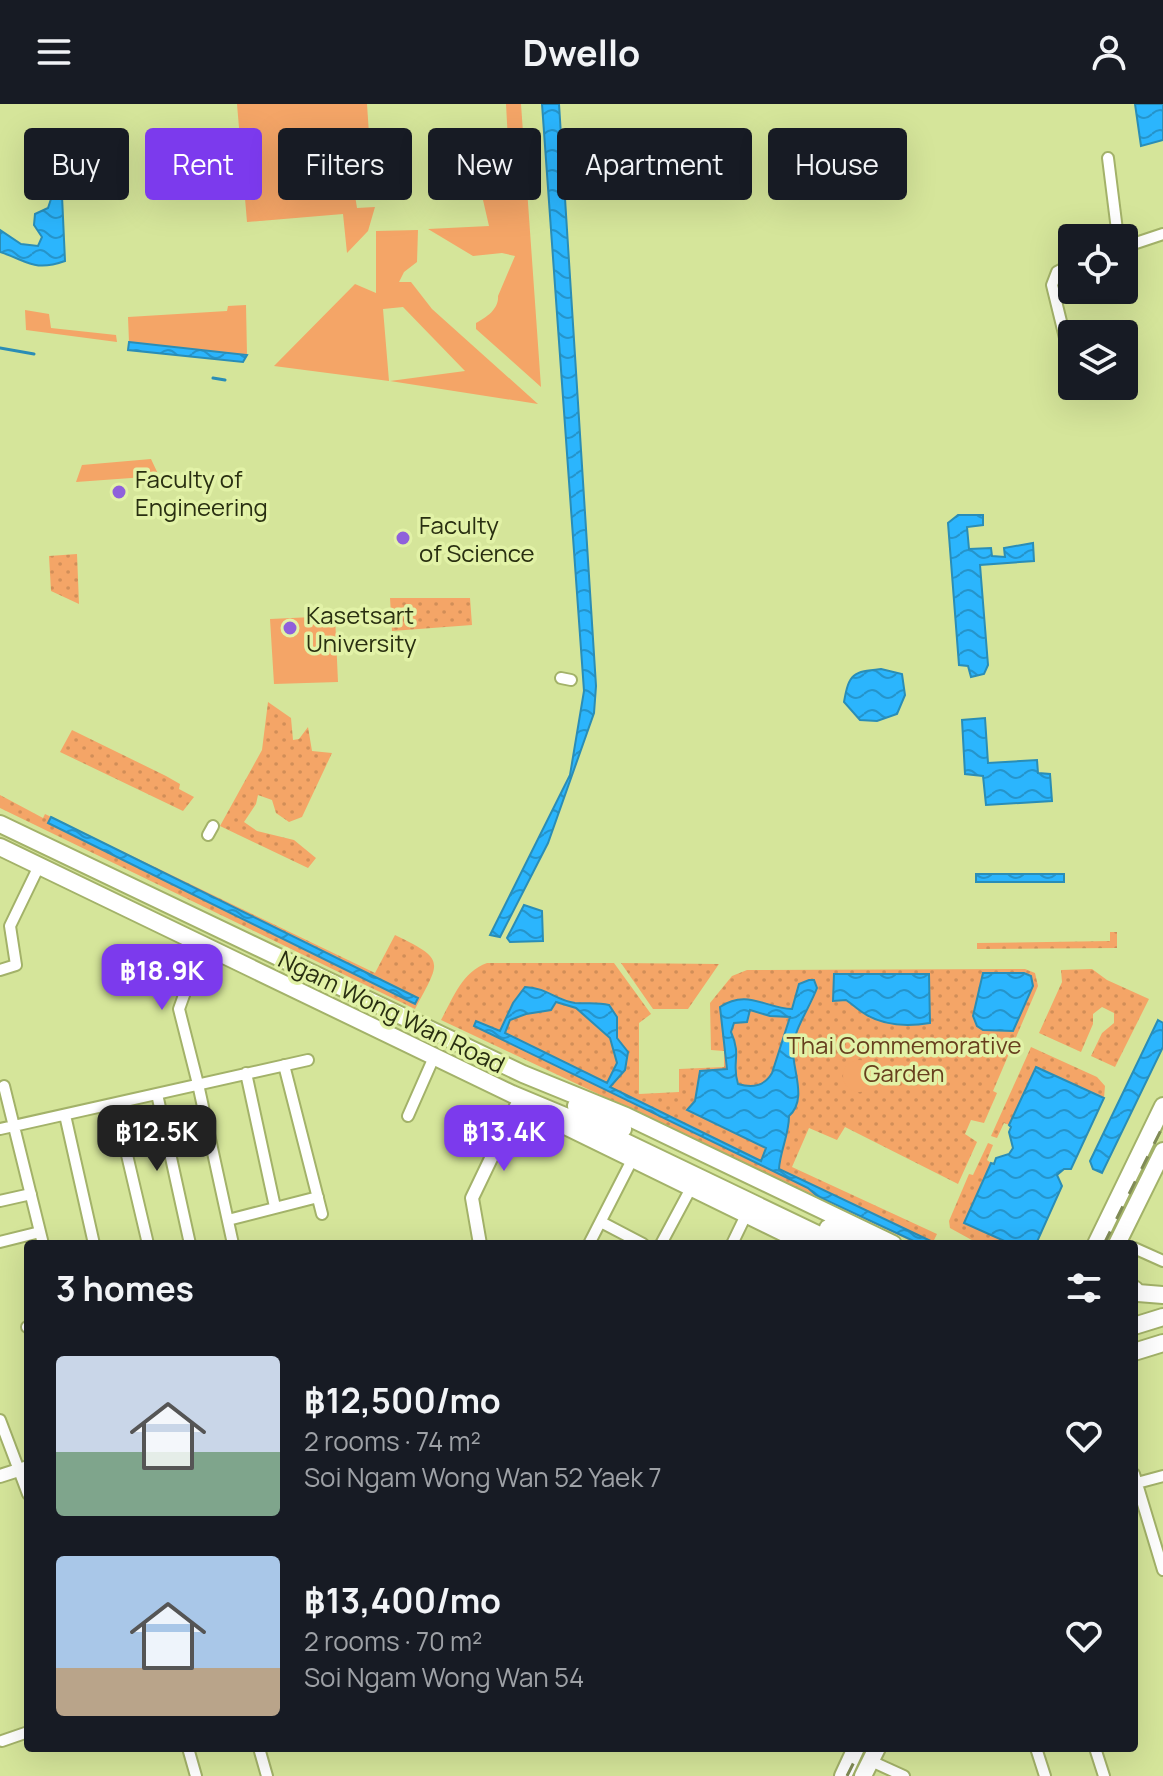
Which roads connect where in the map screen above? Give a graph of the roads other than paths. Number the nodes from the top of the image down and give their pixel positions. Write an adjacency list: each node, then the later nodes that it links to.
1 (1108, 158): 2 (street)
2 (1116, 224)
3 (1163, 234): 4 (street)
4 (1138, 242)
5 (1058, 270): 6 (street)
6 (1061, 320)
7 (0, 824): 16 (main road, Ngam Wong Wan Road)
8 (0, 847): 9 (main road, Ngam Wong Wan Road)
9 (39, 866): 10 (main road, Ngam Wong Wan Road); 11 (street)
10 (202, 945): 12 (main road, Ngam Wong Wan Road); 17 (street)
11 (0, 970)
12 (434, 1057): 20 (main road, Ngam Wong Wan Road); 24 (street)
13 (308, 1060): 14 (street)
14 (284, 1065): 15 (street); 33 (street)
15 (246, 1073): 17 (street); 35 (street)
16 (523, 1074): 54 (main road, Ngam Wong Wan Road); 55 (main road, Ngam Wong Wan Road)
17 (198, 1084): 19 (street); 39 (street)
18 (4, 1086): 26 (street)
19 (157, 1094): 21 (street); 45 (street)
20 (516, 1097): 29 (main road, Ngam Wong Wan Road); 47 (street); 53 (main road, Ngam Wong Wan Road)
21 (115, 1104): 23 (street); 44 (street)
22 (1163, 1106): 56 (main road)
23 (65, 1115): 26 (street); 43 (street)
24 (408, 1116)
25 (1163, 1124): 36 (main road)
26 (14, 1126): 27 (street); 32 (street)
27 (0, 1129)
28 (1163, 1151): 36 (main road)
29 (632, 1160): 31 (main road, Ngam Wong Wan Road); 40 (street)
30 (1163, 1165): 59 (main road)
31 (691, 1188): 38 (main road, Ngam Wong Wan Road); 50 (street)
32 (31, 1194): 34 (street); 41 (street)
33 (318, 1197): 35 (street); 37 (street)
34 (0, 1201)
35 (275, 1207): 39 (street)
36 (1128, 1209): 57 (main road); 58 (main road)
37 (322, 1214)
38 (746, 1215): 51 (street); 52 (main road, Ngam Wong Wan Road)
39 (228, 1220): 46 (street)
40 (601, 1222): 48 (street); 49 (street)
41 (40, 1232): 42 (street); 60 (street)
42 (42, 1240)
43 (93, 1240)
44 (147, 1240)
45 (189, 1240)
46 (232, 1240)
47 (479, 1240)
48 (591, 1240)
49 (635, 1240)
50 (663, 1240)
51 (734, 1240)
52 (797, 1240)
53 (830, 1240)
54 (854, 1240)
55 (885, 1240)
56 (1101, 1240)
57 (1102, 1240)
58 (1118, 1240)
59 (1127, 1240)
60 (0, 1242)
61 (1138, 1250): 62 (street)
62 (1163, 1261)
63 (1138, 1293): 64 (main road)
64 (1163, 1296): 65 (main road)
65 (1138, 1305)
66 (1163, 1317): 67 (main road)
67 (1138, 1325)
68 (1163, 1327): 70 (main road)
69 (1163, 1343): 71 (main road)
70 (1138, 1346)
71 (1138, 1347)
72 (0, 1420): 73 (street)
73 (23, 1469): 74 (street)
74 (0, 1476)
75 (1163, 1476): 76 (street)
76 (1138, 1479)
77 (1138, 1489): 78 (street)
78 (1163, 1570)
79 (24, 1733): 80 (street)
80 (2, 1741)
81 (189, 1752): 87 (street)
82 (260, 1752): 88 (street)
83 (854, 1752): 89 (main road)
84 (1037, 1752): 91 (street)
85 (1096, 1752): 92 (street)
86 (870, 1762): 90 (street)
87 (196, 1776)
88 (267, 1776)
89 (843, 1776)
90 (904, 1776)
91 (1045, 1776)
92 (1104, 1776)

